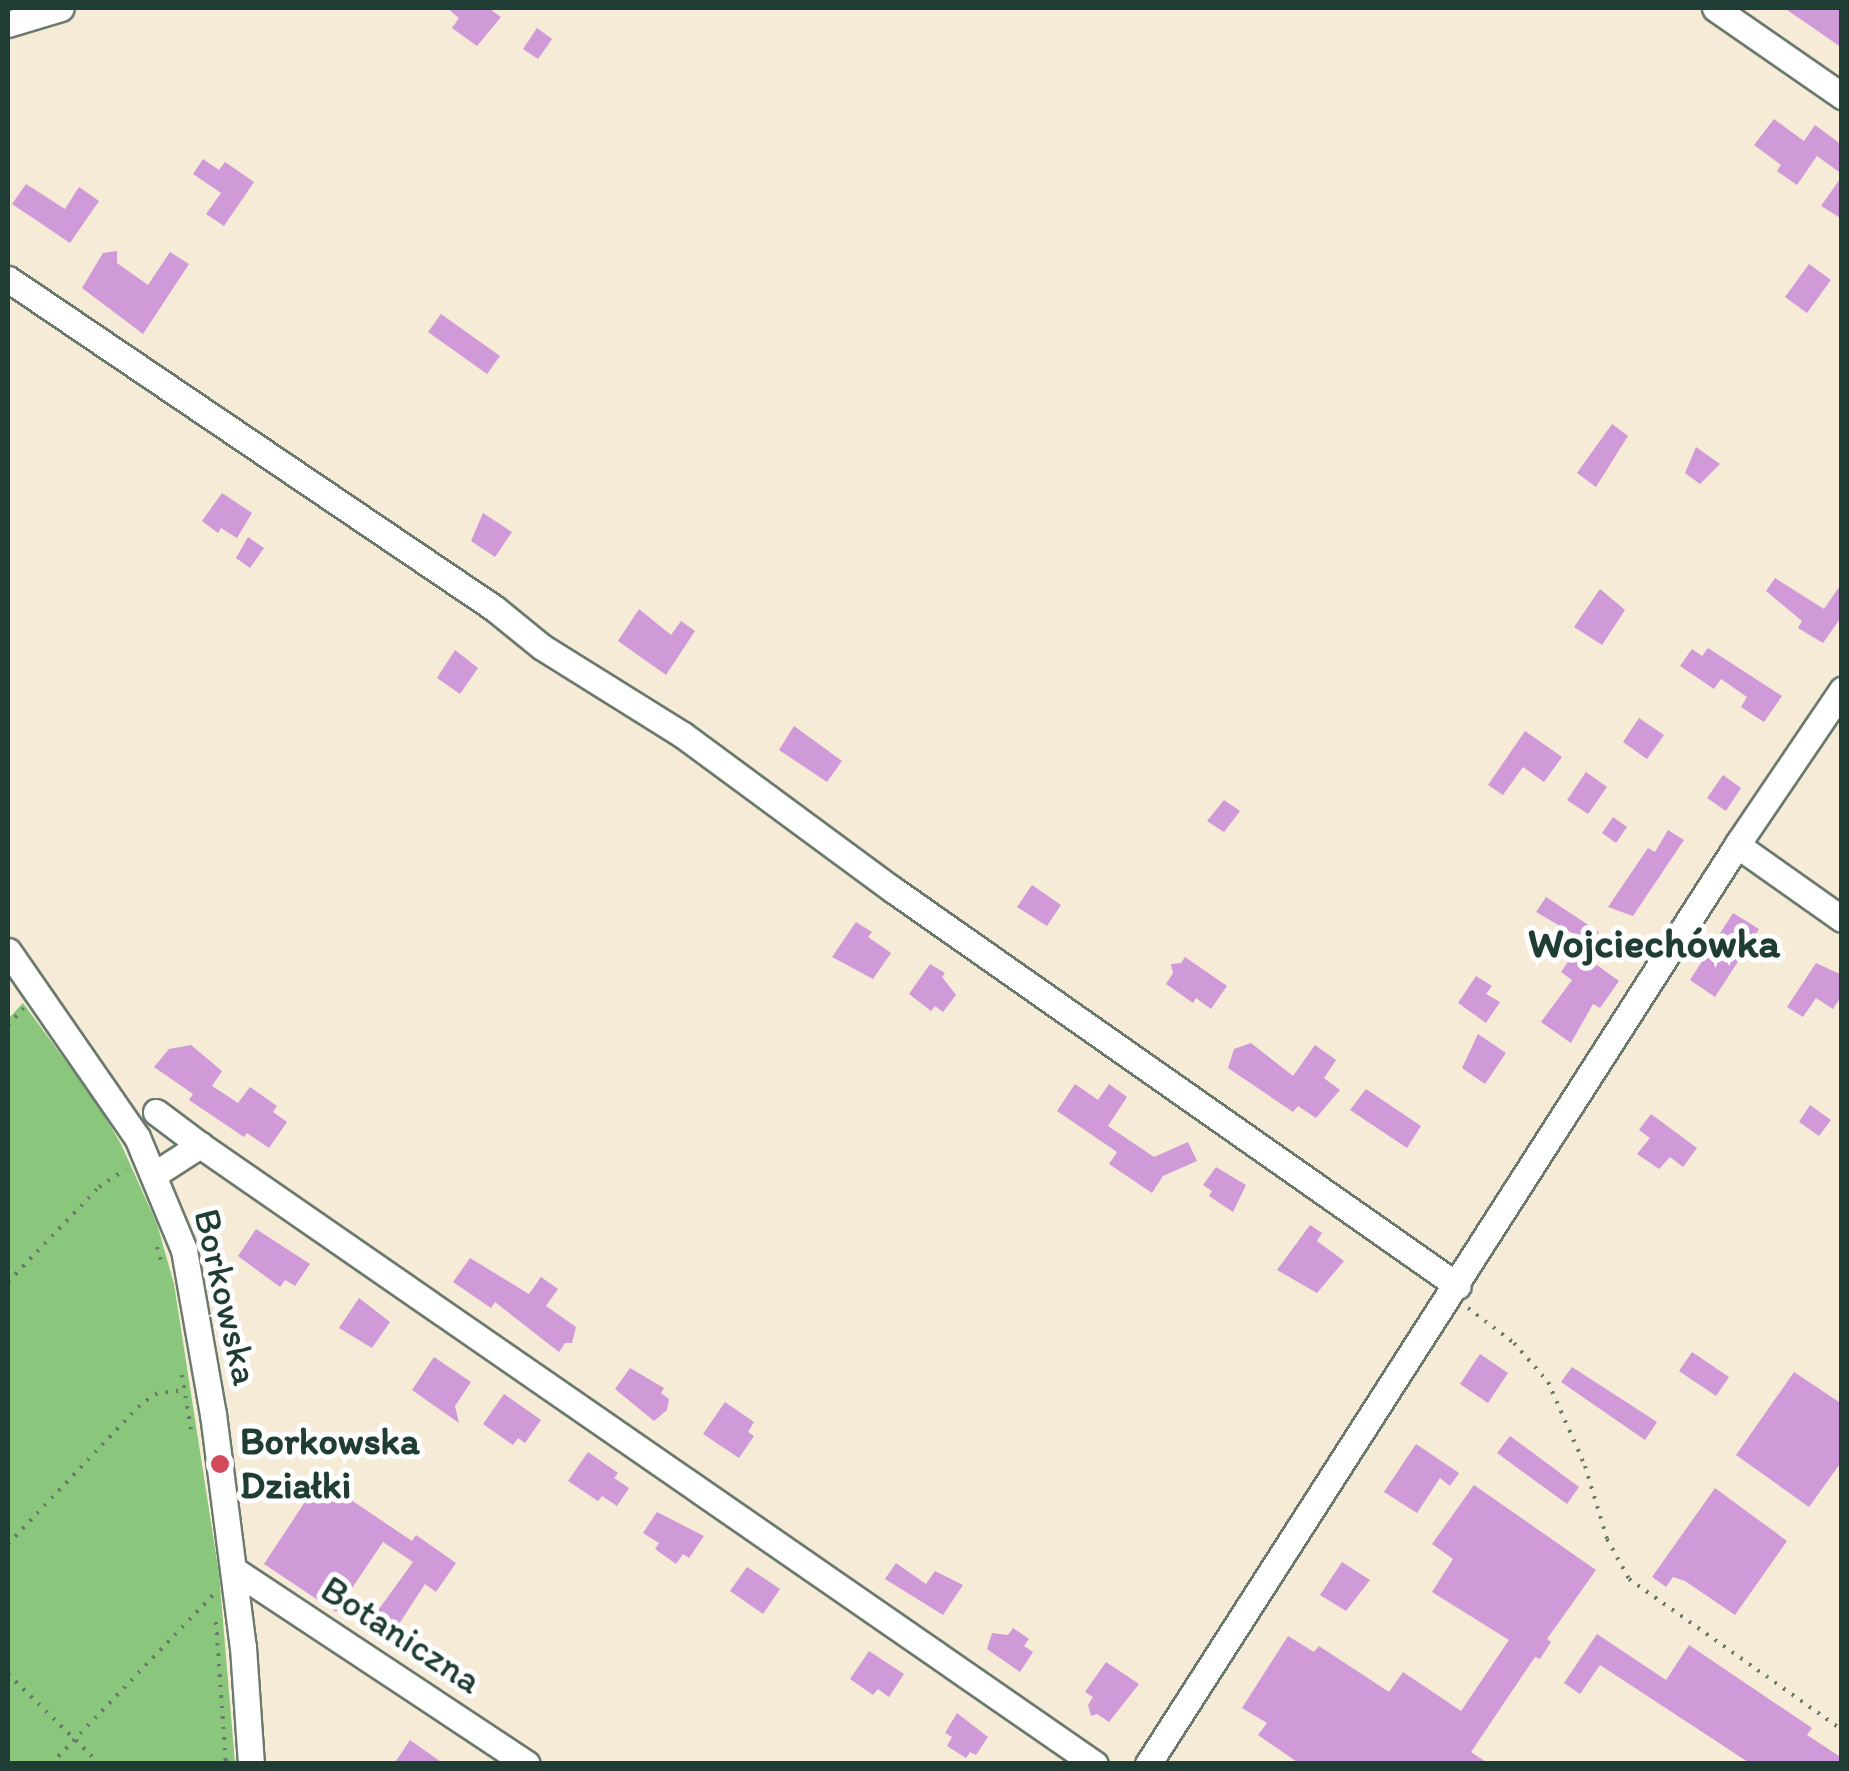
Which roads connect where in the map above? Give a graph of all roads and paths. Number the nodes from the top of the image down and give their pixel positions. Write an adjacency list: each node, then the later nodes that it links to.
1 (61, 8): 3 (street)
2 (1715, 8): 4 (street)
3 (8, 24)
4 (1842, 96)
5 (8, 279): 20 (street)
6 (1842, 690): 7 (street)
7 (1737, 845): 8 (street); 20 (street)
8 (1842, 918)
9 (8, 951): 16 (street, Borkowska)
10 (21, 1011): 11 (path)
11 (31, 1024)
12 (156, 1112): 13 (street)
13 (200, 1145): 16 (street); 34 (street)
14 (120, 1157): 15 (path)
15 (126, 1169): 16 (path); 19 (path)
16 (145, 1179): 25 (street, Borkowska)
17 (154, 1236): 18 (path)
18 (166, 1280)
19 (8, 1282)
20 (1455, 1291): 27 (path); 35 (street)
21 (181, 1363): 22 (path)
22 (184, 1390): 23 (path); 24 (path)
23 (193, 1440)
24 (8, 1544)
25 (234, 1570): 32 (street, Borkowska); 33 (street, Botaniczna)
26 (8, 1674): 28 (path)
27 (1842, 1730)
28 (75, 1739): 29 (path); 30 (path); 31 (path)
29 (51, 1764)
30 (100, 1764)
31 (226, 1764)
32 (251, 1764)
33 (526, 1764)
34 (1095, 1764)
35 (1148, 1764)

